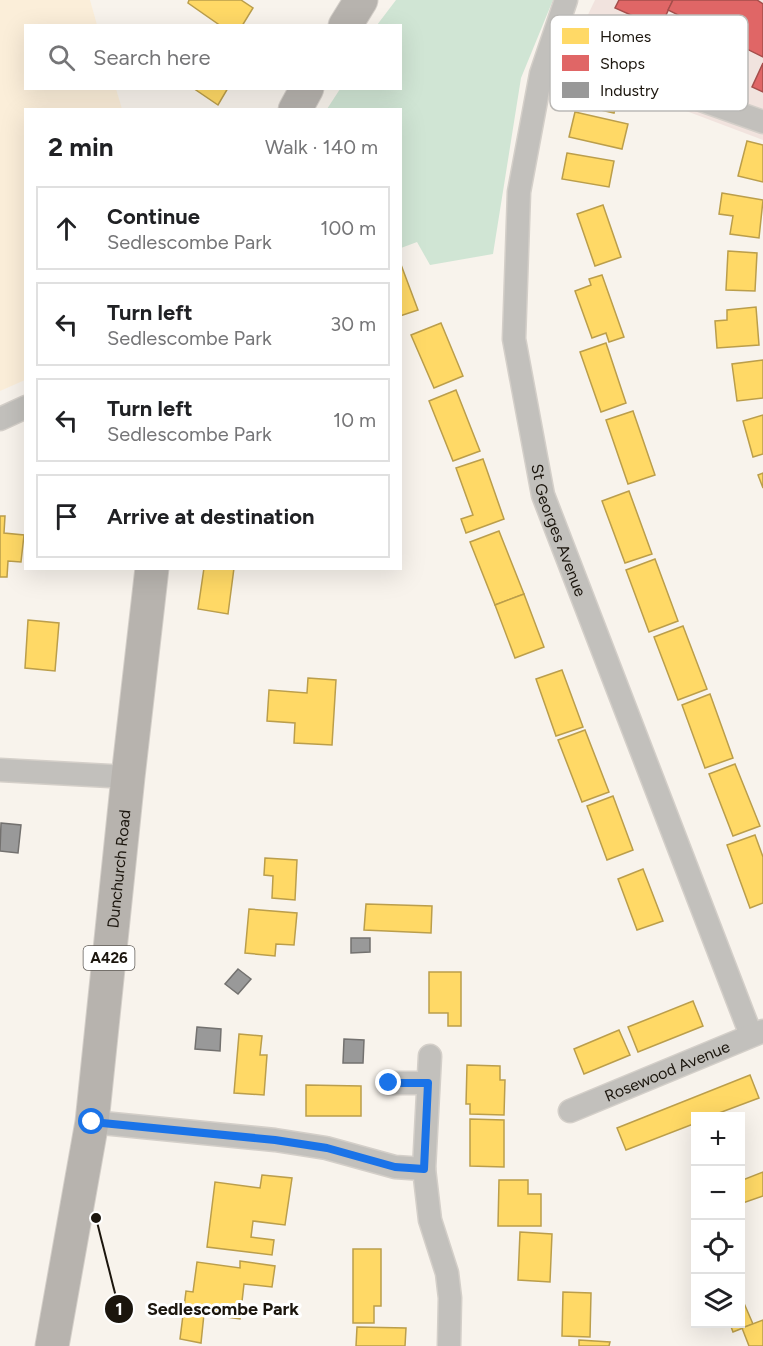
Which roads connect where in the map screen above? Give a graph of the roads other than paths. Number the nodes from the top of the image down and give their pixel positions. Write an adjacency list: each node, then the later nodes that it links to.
1 (361, 0): 4 (highway)
2 (566, 0): 3 (street, St Georges Avenue)
3 (561, 15)
4 (346, 24)
5 (550, 47): 15 (street, St Georges Avenue)
6 (306, 90): 7 (highway)
7 (296, 108)
8 (731, 111): 9 (street)
9 (763, 122)
10 (24, 408): 11 (street)
11 (0, 419)
12 (152, 570): 14 (highway, Dunchurch Road / A426)
13 (0, 770): 14 (street)
14 (128, 777): 20 (highway, Dunchurch Road / A426)
15 (757, 1033): 19 (street, Rosewood Avenue)
16 (430, 1056): 18 (street)
17 (389, 1083): 18 (street)
18 (428, 1083): 21 (street)
19 (570, 1111)
20 (92, 1122): 21 (street); 22 (highway, Dunchurch Road / A426)
21 (424, 1169): 23 (street)
22 (52, 1346)
23 (449, 1346)

